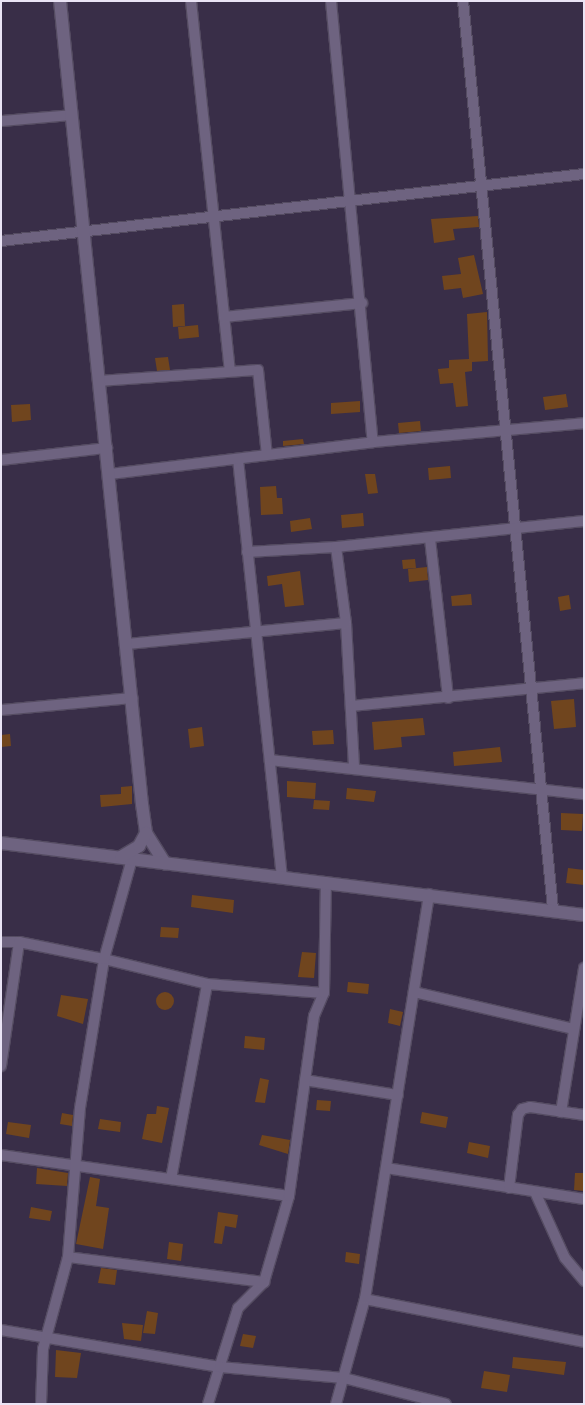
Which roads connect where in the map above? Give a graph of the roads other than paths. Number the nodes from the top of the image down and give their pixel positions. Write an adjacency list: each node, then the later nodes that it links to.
1 (60, 1): 5 (street)
2 (191, 1): 10 (street)
3 (331, 1): 9 (street)
4 (463, 1): 8 (street)
5 (72, 115): 6 (street); 11 (street)
6 (1, 121)
7 (584, 174): 8 (street)
8 (481, 187): 9 (street); 18 (street)
9 (352, 202): 10 (street); 13 (street)
10 (212, 215): 11 (street); 14 (street)
11 (85, 231): 12 (street); 16 (street)
12 (1, 241)
13 (362, 303): 14 (street); 19 (street)
14 (224, 317): 15 (street)
15 (230, 370): 16 (street); 21 (street)
16 (100, 381): 20 (street)
17 (584, 423): 18 (street)
18 (505, 431): 19 (street); 26 (street)
19 (372, 442): 21 (street)
20 (107, 448): 23 (street); 24 (street)
21 (266, 455): 22 (street)
22 (238, 459): 24 (street); 29 (street)
23 (1, 460)
24 (110, 474): 32 (street)
25 (584, 521): 26 (street)
26 (513, 529): 27 (street); 34 (street)
27 (430, 538): 28 (street); 36 (street)
28 (336, 547): 29 (street); 30 (street)
29 (247, 552): 31 (street)
30 (346, 623): 31 (street); 37 (street)
31 (256, 632): 32 (street); 40 (street)
32 (127, 644): 35 (street)
33 (584, 683): 34 (street)
34 (530, 688): 36 (street); 42 (street)
35 (132, 698): 39 (street); 44 (street)
36 (448, 698): 37 (street)
37 (351, 706): 41 (street)
38 (1, 707): 39 (street)
39 (1, 710)
40 (270, 760): 41 (street); 48 (street)
41 (354, 767): 42 (street)
42 (543, 789): 43 (street); 51 (street)
43 (584, 794)
44 (146, 833): 46 (street); 47 (street)
45 (1, 843): 46 (street)
46 (126, 858): 47 (street); 55 (street)
47 (165, 863): 48 (street)
48 (282, 876): 49 (street)
49 (326, 882): 50 (street); 59 (street)
50 (429, 894): 51 (street); 58 (street)
51 (553, 909): 52 (street)
52 (584, 915)
53 (1, 942): 54 (street)
54 (19, 942): 55 (street); 61 (street)
55 (104, 959): 57 (street); 68 (street)
56 (584, 968): 60 (street)
57 (207, 984): 59 (street); 70 (street)
58 (414, 992): 60 (street); 64 (street)
59 (324, 993): 63 (street)
60 (574, 1029): 65 (street)
61 (2, 1051): 62 (street)
62 (1, 1066)
63 (305, 1080): 64 (street); 73 (street)
64 (398, 1095): 69 (street)
65 (561, 1112): 66 (street); 71 (street)
66 (584, 1115)
67 (1, 1155): 68 (street)
68 (78, 1166): 70 (street); 75 (street)
69 (386, 1168): 71 (street); 78 (street)
70 (171, 1179): 73 (street)
71 (509, 1188): 72 (street)
72 (535, 1192): 74 (street); 76 (street)
73 (289, 1196): 77 (street)
74 (584, 1199)
75 (68, 1257): 77 (street); 80 (street)
76 (584, 1281)
77 (264, 1282): 82 (street)
78 (365, 1299): 81 (street); 83 (street)
79 (1, 1330): 80 (street)
80 (46, 1340): 82 (street); 84 (street)
81 (584, 1342)
82 (220, 1367): 83 (street); 85 (street)
83 (344, 1378): 86 (street); 87 (street)
84 (41, 1404)
85 (208, 1404)
86 (336, 1404)
87 (446, 1404)

